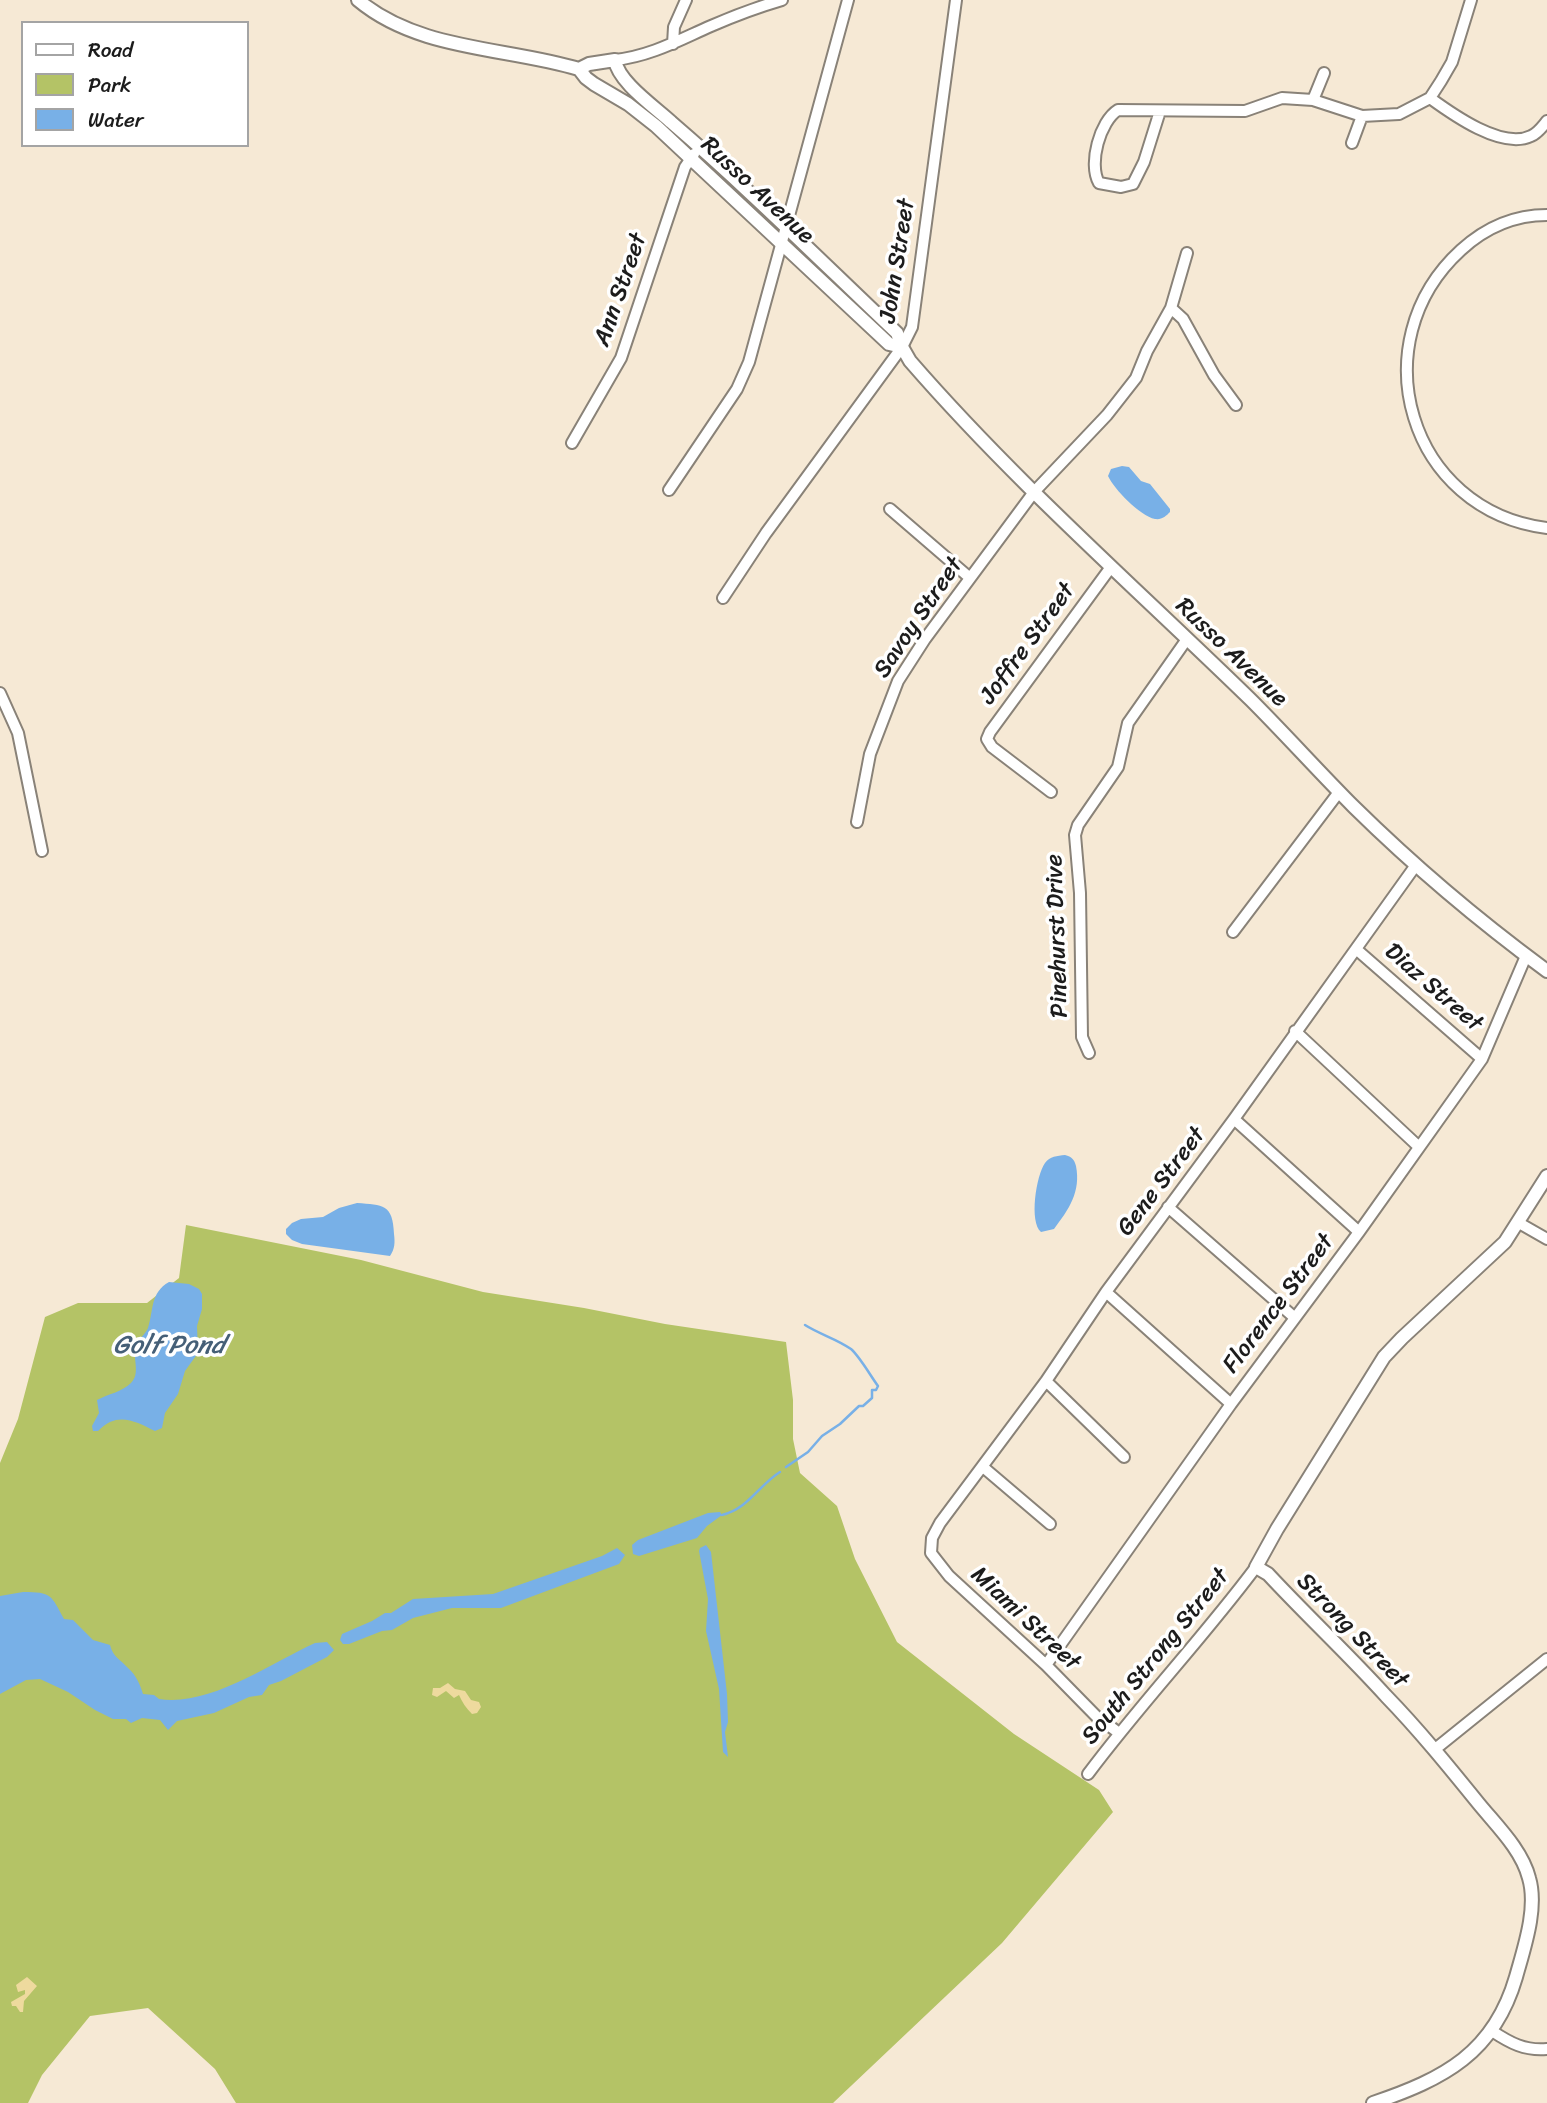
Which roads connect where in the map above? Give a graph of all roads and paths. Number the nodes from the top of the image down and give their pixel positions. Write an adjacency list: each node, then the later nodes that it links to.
1 (358, 0): 9 (street)
2 (686, 0): 7 (street)
3 (782, 0): 7 (street)
4 (848, 0): 20 (street)
5 (956, 0): 24 (street, John Street)
6 (1471, 0): 11 (street)
7 (673, 44): 8 (street)
8 (615, 60): 9 (street); 17 (street, Russo Avenue)
9 (579, 69): 18 (street, Russo Avenue)
10 (1324, 73): 12 (street)
11 (1430, 98): 14 (street); 15 (street)
12 (1313, 100): 13 (street); 14 (street)
13 (1160, 111): 13 (street)
14 (1362, 116): 16 (street)
15 (1547, 121)
16 (1352, 143)
17 (700, 146): 18 (street, Ann Street); 20 (street, Russo Avenue)
18 (691, 158): 21 (street, Russo Avenue); 26 (street, Ann Street)
19 (1547, 215): 30 (street)
20 (785, 228): 21 (street); 24 (street, Russo Avenue)
21 (781, 243): 24 (street, Russo Avenue); 27 (street)
22 (1187, 253): 23 (street, Savoy Street)
23 (1171, 308): 25 (street); 28 (street, Savoy Street)
24 (902, 347): 28 (street, Russo Avenue); 33 (street, John Street)
25 (1236, 405)
26 (572, 443)
27 (669, 490)
28 (1034, 492): 31 (street, Russo Avenue); 32 (street, Savoy Street)
29 (890, 509): 32 (street)
30 (1547, 528)
31 (1111, 567): 34 (street, Russo Avenue); 36 (street, Joffre Street)
32 (970, 578): 38 (street, Savoy Street)
33 (723, 598)
34 (1187, 639): 37 (street, Russo Avenue); 46 (street, Pinehurst Drive)
35 (0, 693): 39 (street)
36 (1052, 792)
37 (1339, 792): 40 (street, Russo Avenue); 41 (street)
38 (856, 822)
39 (42, 851)
40 (1416, 864): 42 (street, Gene Street); 43 (street, Russo Avenue)
41 (1233, 932)
42 (1356, 949): 45 (street, Gene Street); 47 (street, Diaz Street)
43 (1526, 956): 44 (street, Russo Avenue); 47 (street, Florence Street)
44 (1547, 971)
45 (1295, 1031): 48 (street, Gene Street); 49 (street)
46 (1089, 1053)
47 (1482, 1059): 49 (street, Florence Street)
48 (1234, 1119): 51 (street, Gene Street); 53 (street)
49 (1419, 1147): 53 (street, Florence Street)
50 (1547, 1177): 52 (street)
51 (1168, 1208): 55 (street, Gene Street); 56 (street)
52 (1519, 1223): 54 (street); 63 (street)
53 (1359, 1232): 56 (street, Florence Street)
54 (1547, 1239)
55 (1106, 1292): 57 (street, Gene Street); 58 (street)
56 (1295, 1318): 58 (street, Florence Street)
57 (1046, 1381): 59 (street); 60 (street, Gene Street)
58 (1231, 1404): 65 (street, Florence Street)
59 (1124, 1457)
60 (983, 1467): 61 (street, Gene Street); 62 (street)
61 (940, 1523): 65 (street, Miami Street)
62 (1050, 1524)
63 (1256, 1567): 66 (street, South Strong Street); 67 (street, Strong Street)
64 (1547, 1660): 67 (street)
65 (1046, 1665): 66 (street, Miami Street)
66 (1119, 1732): 68 (street, South Strong Street)
67 (1434, 1750): 69 (street, Strong Street)
68 (1088, 1774)
69 (1492, 2031): 70 (street); 71 (street, Strong Street)
70 (1547, 2049)
71 (1373, 2103)

